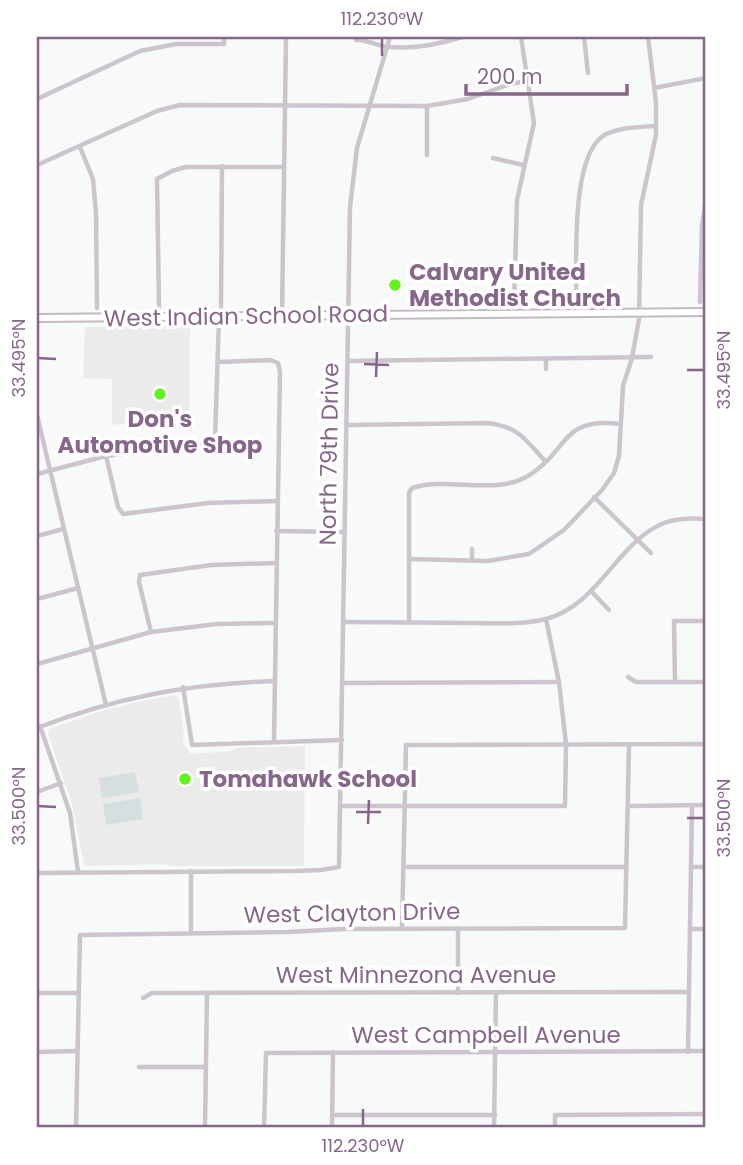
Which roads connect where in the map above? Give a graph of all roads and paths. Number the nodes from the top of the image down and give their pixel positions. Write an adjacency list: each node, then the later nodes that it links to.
1 (225, 37): 14 (street)
2 (286, 37): 15 (street)
3 (390, 37): 9 (street, North 79th Drive)
4 (462, 37): 9 (street)
5 (521, 37): 12 (street)
6 (584, 37): 10 (street)
7 (648, 37): 13 (street)
8 (356, 40): 9 (street)
9 (387, 47): 17 (street, North 79th Drive)
10 (589, 73)
11 (706, 78): 13 (street)
12 (527, 81): 16 (street); 23 (street)
13 (654, 88): 18 (street)
14 (37, 99)
15 (285, 105): 17 (street); 19 (street); 25 (street)
16 (427, 106): 17 (street); 20 (street)
17 (368, 107): 36 (street, North 79th Drive)
18 (656, 126): 28 (street); 35 (street)
19 (80, 147): 22 (street); 33 (street)
20 (427, 155)
21 (493, 158): 23 (street)
22 (37, 165)
23 (523, 165): 30 (street)
24 (222, 166): 25 (street); 31 (street); 32 (street)
25 (284, 167): 38 (street)
26 (706, 199): 27 (street)
27 (700, 302)
28 (576, 303)
29 (468, 304): 37 (street)
30 (514, 304)
31 (159, 307)
32 (221, 307)
33 (97, 308)
34 (706, 312): 35 (main road, West Indian School Road)
35 (640, 313): 37 (main road, West Indian School Road); 41 (street)
36 (348, 315): 37 (main road, West Indian School Road); 38 (main road, West Indian School Road); 44 (street, North 79th Drive)
37 (468, 315)
38 (282, 316): 39 (main road, West Indian School Road)
39 (219, 317): 40 (main road, West Indian School Road); 45 (street)
40 (37, 318)
41 (632, 358): 42 (street); 43 (street); 49 (street)
42 (651, 358)
43 (546, 359): 44 (street); 46 (street)
44 (349, 361): 48 (street, North 79th Drive)
45 (219, 362): 50 (street); 55 (street)
46 (546, 369)
47 (37, 415): 52 (street)
48 (348, 425): 51 (street); 59 (street, North 79th Drive)
49 (621, 425): 51 (street); 54 (street)
50 (106, 456): 52 (street); 55 (street)
51 (545, 461): 64 (street)
52 (50, 470): 53 (street); 57 (street)
53 (37, 474)
54 (594, 498): 61 (street); 65 (street)
55 (277, 501): 58 (street)
56 (706, 519): 61 (street)
57 (63, 529): 60 (street); 67 (street)
58 (276, 531): 59 (street); 66 (street)
59 (345, 532): 73 (street, North 79th Drive)
60 (37, 536)
61 (639, 540): 63 (street); 68 (street)
62 (472, 549): 65 (street)
63 (651, 552)
64 (409, 559): 65 (street); 74 (street)
65 (472, 561)
66 (276, 563): 75 (street); 76 (street)
67 (78, 588): 69 (street); 77 (street)
68 (591, 591): 70 (street); 71 (street)
69 (37, 600)
70 (609, 610)
71 (546, 619): 74 (street); 81 (street)
72 (706, 621): 82 (street)
73 (344, 622): 74 (street); 84 (street, North 79th Drive)
74 (409, 622)
75 (275, 624): 76 (street); 80 (street)
76 (151, 632): 77 (street)
77 (92, 647): 78 (street); 86 (street)
78 (37, 664)
79 (628, 677): 82 (street)
80 (274, 681): 85 (street); 89 (street)
81 (559, 682): 84 (street); 90 (street)
82 (676, 682): 83 (street)
83 (706, 682)
84 (343, 683): 88 (street, North 79th Drive)
85 (183, 687): 86 (street); 89 (street)
86 (106, 705): 87 (street)
87 (39, 727): 93 (street)
88 (342, 740): 89 (street); 95 (street, North 79th Drive)
89 (274, 741)
90 (566, 744): 91 (street); 99 (street); 99 (street)
91 (629, 744): 92 (street); 96 (street)
92 (706, 744)
93 (61, 783): 94 (street); 104 (street)
94 (37, 792)
95 (341, 806): 99 (street); 105 (street, North 79th Drive)
96 (628, 806): 97 (street); 101 (street)
97 (692, 806): 98 (street); 102 (street)
98 (706, 806)
99 (404, 807): 100 (street)
100 (403, 867): 101 (street); 107 (street)
101 (626, 867): 108 (street, West Clayton Drive)
102 (691, 867): 103 (street); 109 (street)
103 (706, 867)
104 (78, 872): 105 (street); 106 (street)
105 (191, 872): 111 (street)
106 (37, 873)
107 (402, 929): 108 (street, West Clayton Drive); 111 (street, West Clayton Drive)
108 (458, 929): 112 (street)
109 (690, 929): 110 (street); 113 (street)
110 (706, 929)
111 (191, 933): 115 (street, West Clayton Drive)
112 (458, 992): 116 (street, West Minnezona Avenue); 117 (street, West Minnezona Avenue)
113 (689, 992): 117 (street, West Minnezona Avenue); 124 (street)
114 (37, 993): 115 (street)
115 (79, 993): 119 (street)
116 (207, 993): 118 (street, West Minnezona Avenue); 126 (street)
117 (496, 993): 123 (street)
118 (143, 998)
119 (76, 1051): 121 (street); 130 (street)
120 (706, 1051): 124 (street, West Campbell Avenue)
121 (37, 1052)
122 (333, 1052): 123 (street, West Campbell Avenue); 128 (street); 132 (street, West Campbell Avenue)
123 (495, 1052): 124 (street, West Campbell Avenue); 129 (street)
124 (688, 1052)
125 (139, 1067): 126 (street)
126 (206, 1067): 131 (street)
127 (706, 1114): 135 (street)
128 (332, 1115): 129 (street); 133 (street)
129 (495, 1115): 134 (street)
130 (76, 1128)
131 (205, 1128)
132 (264, 1128)
133 (332, 1128)
134 (494, 1128)
135 (555, 1128)

